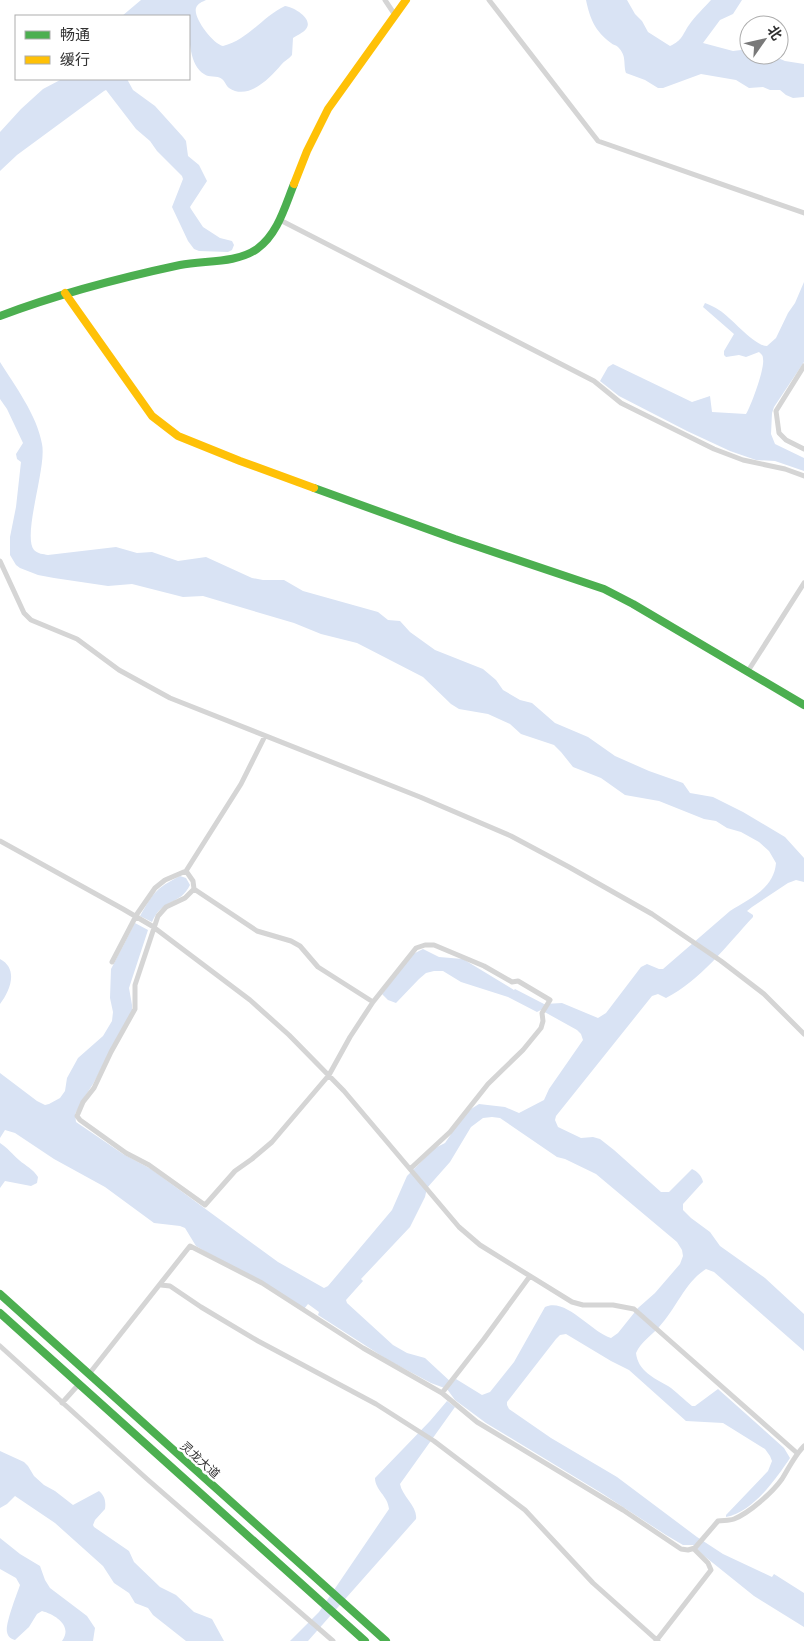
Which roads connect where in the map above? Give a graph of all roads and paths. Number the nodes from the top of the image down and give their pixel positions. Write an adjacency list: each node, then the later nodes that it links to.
1 (385, 0): 4 (street)
2 (406, 0): 4 (main road)
3 (489, 0): 5 (street)
4 (395, 15): 6 (main road)
5 (804, 213)
6 (280, 220): 7 (main road); 11 (street)
7 (65, 293): 8 (main road); 15 (main road)
8 (0, 316)
9 (804, 366): 10 (street)
10 (804, 449)
11 (804, 476)
12 (0, 561): 17 (street)
13 (804, 583): 14 (street)
14 (802, 591): 15 (street)
15 (748, 671): 16 (main road)
16 (804, 706)
17 (265, 736): 19 (street); 25 (street)
18 (0, 841): 21 (street)
19 (186, 871): 20 (street); 21 (street)
20 (194, 889): 22 (street); 24 (street)
21 (135, 917): 22 (street); 23 (street)
22 (153, 928): 26 (street); 26 (street)
23 (112, 962)
24 (373, 1002): 26 (street); 27 (street)
25 (804, 1034)
26 (329, 1076): 27 (street)
27 (410, 1169): 28 (street)
28 (530, 1276): 35 (street); 38 (street)
29 (161, 1285): 33 (street); 35 (street); 43 (street)
30 (0, 1294): 33 (main road, 灵龙大道)
31 (0, 1313): 34 (main road, 灵龙大道)
32 (0, 1346): 36 (street)
33 (89, 1374): 42 (main road, 灵龙大道)
34 (79, 1384): 36 (street); 41 (main road, 灵龙大道)
35 (443, 1391): 39 (street)
36 (62, 1403): 40 (street)
37 (804, 1446): 38 (street)
38 (797, 1453): 39 (street)
39 (695, 1549): 43 (street)
40 (334, 1641)
41 (365, 1641)
42 (386, 1641)
43 (657, 1641)

